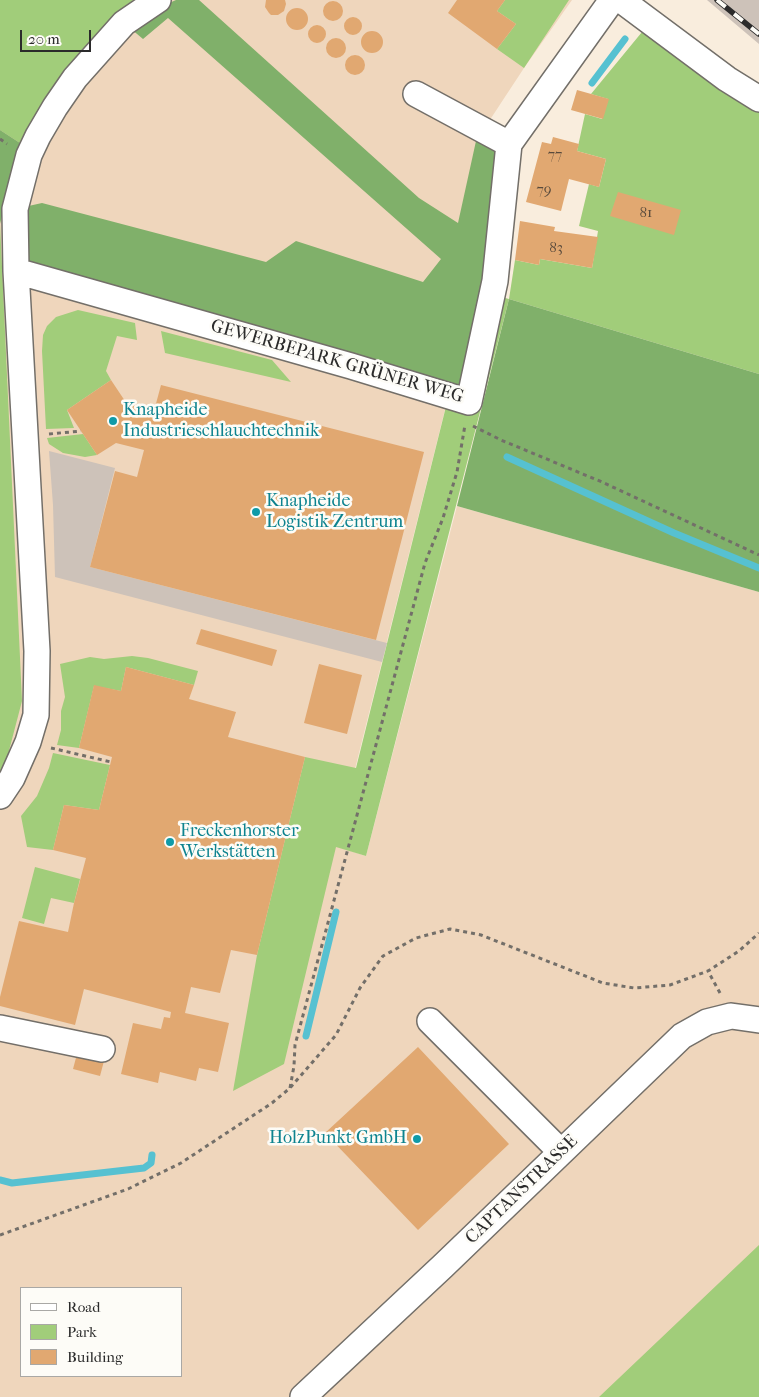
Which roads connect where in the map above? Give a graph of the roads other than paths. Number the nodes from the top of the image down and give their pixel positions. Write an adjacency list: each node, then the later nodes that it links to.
1 (158, 0): 7 (street)
2 (612, 0): 6 (street, GEWERBEPARK GRÜNER WEG)
3 (621, 0): 5 (street)
4 (416, 94): 6 (street)
5 (759, 100)
6 (509, 144): 7 (street, GEWERBEPARK GRÜNER WEG)
7 (16, 271): 8 (street)
8 (0, 796)
9 (758, 1020): 13 (street, CAPTANSTRASSE)
10 (430, 1021): 13 (street)
11 (0, 1028): 12 (street)
12 (102, 1049)
13 (561, 1152): 14 (street, CAPTANSTRASSE)
14 (303, 1397)

